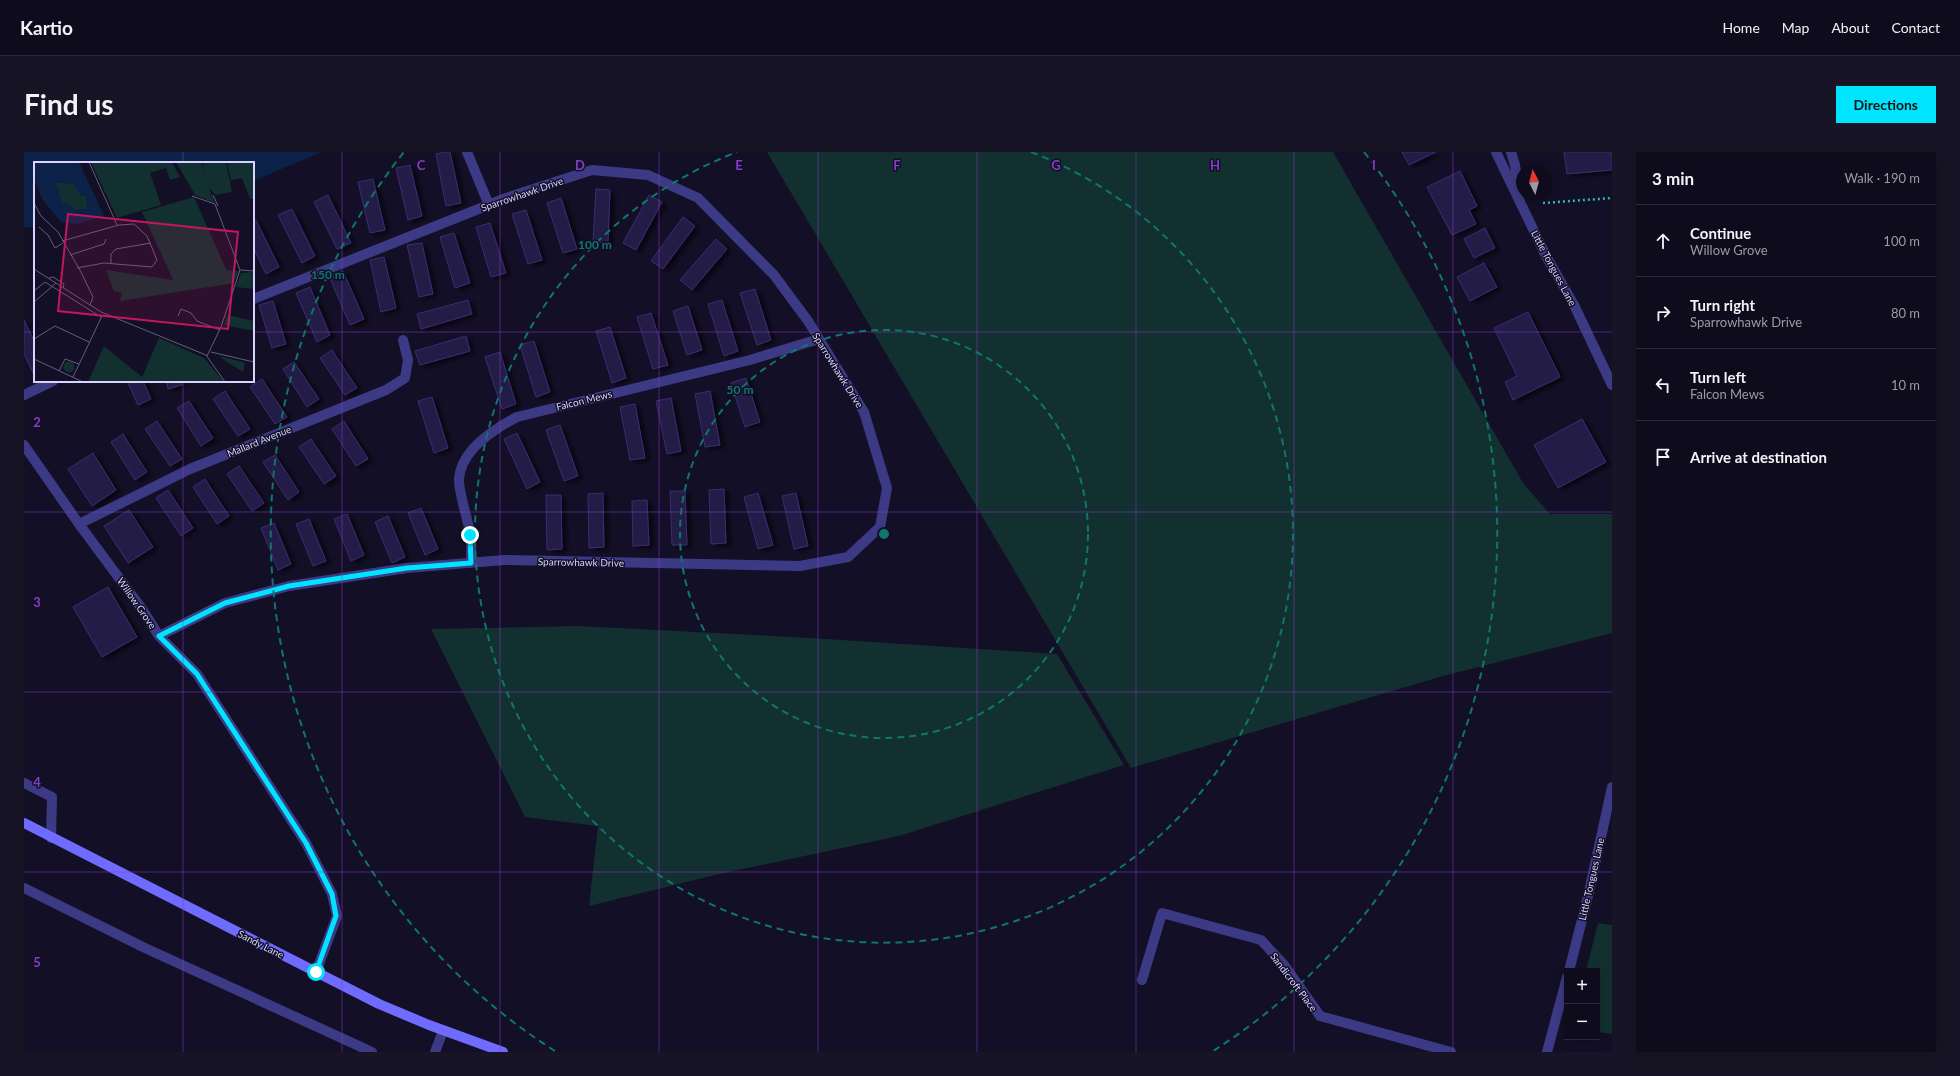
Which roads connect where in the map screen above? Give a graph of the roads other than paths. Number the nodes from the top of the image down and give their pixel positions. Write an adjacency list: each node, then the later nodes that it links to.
1 (467, 152): 5 (street)
2 (1496, 152): 4 (street, Little Tongues Lane)
3 (1511, 152): 4 (street)
4 (1521, 202): 10 (street, Little Tongues Lane)
5 (489, 205): 6 (street, Sparrowhawk Drive); 7 (street, Sparrowhawk Drive)
6 (254, 299)
7 (819, 339): 14 (street, Falcon Mews); 14 (street, Sparrowhawk Drive)
8 (403, 340): 13 (street, Mallard Avenue)
9 (51, 382): 11 (street)
10 (1612, 385)
11 (24, 395)
12 (24, 445): 13 (street, Willow Grove)
13 (80, 524): 15 (street, Willow Grove)
14 (471, 563): 15 (street, Sparrowhawk Drive)
15 (159, 636): 22 (street, Willow Grove)
16 (24, 783): 19 (street)
17 (1612, 787): 21 (street, Little Tongues Lane)
18 (24, 823): 19 (main road, Sandy Lane)
19 (51, 838): 22 (main road, Sandy Lane)
20 (24, 888): 26 (street)
21 (1570, 968)
22 (316, 972): 25 (main road, Sandy Lane)
23 (1142, 980): 29 (street, Sandicroft Place)
24 (1564, 988): 30 (street)
25 (443, 1031): 27 (street); 28 (main road, Sandy Lane)
26 (372, 1052)
27 (436, 1052)
28 (503, 1052)
29 (1450, 1052)
30 (1547, 1052)

